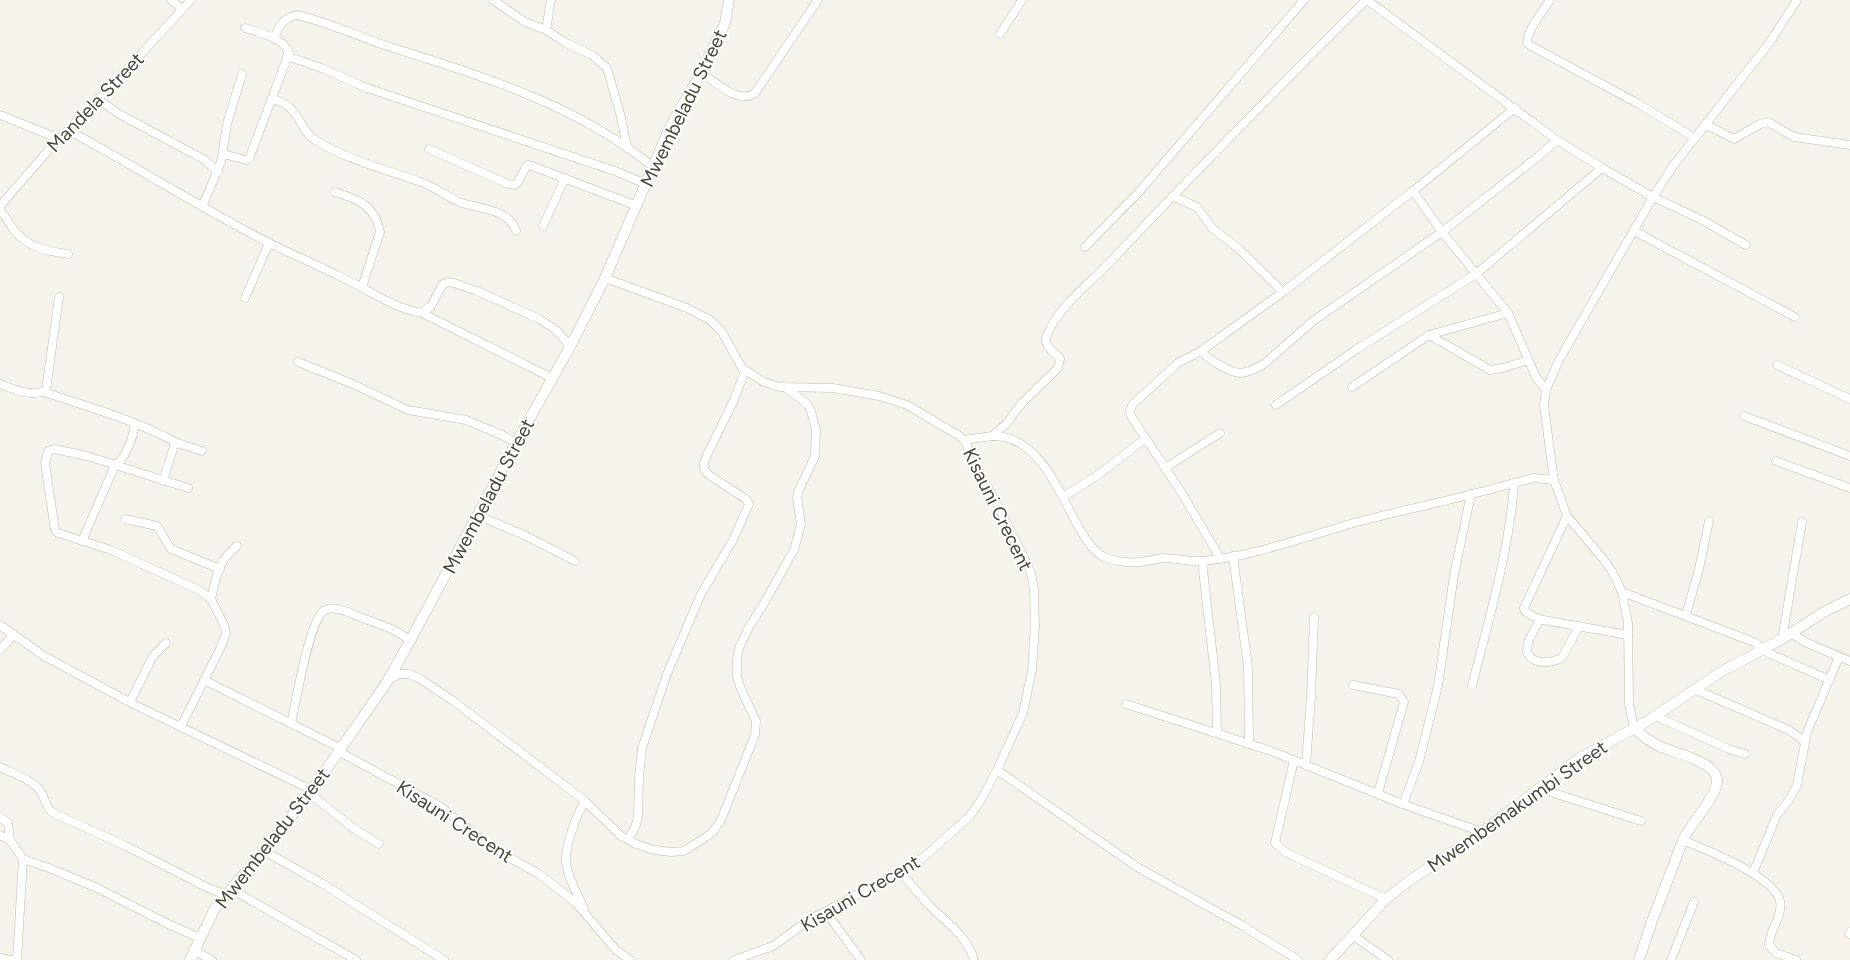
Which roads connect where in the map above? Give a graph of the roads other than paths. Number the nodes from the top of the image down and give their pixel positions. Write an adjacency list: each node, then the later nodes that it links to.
1 (171, 0): 11 (street)
2 (493, 0): 13 (street)
3 (550, 0): 13 (street)
4 (729, 0): 17 (street, Mwembeladu Street)
5 (818, 0): 17 (street)
6 (1022, 0): 14 (street)
7 (1304, 0): 50 (street)
8 (1367, 0): 21 (street); 39 (street)
9 (1550, 0): 25 (street)
10 (1797, 0): 23 (street)
11 (187, 3): 20 (street, Mandela Street)
12 (245, 28): 15 (street)
13 (546, 30): 29 (street)
14 (1000, 34)
15 (274, 39): 16 (street); 29 (street)
16 (287, 56): 19 (street); 36 (street)
17 (702, 73): 32 (street, Mwembeladu Street)
18 (242, 74): 31 (street)
19 (272, 98): 31 (street); 45 (street)
20 (98, 99): 24 (street, Mandela Street); 34 (street)
21 (1515, 108): 27 (street); 37 (street)
22 (0, 114): 26 (street)
23 (1705, 124): 25 (street); 28 (street)
24 (68, 130): 26 (street, Mandela Street); 42 (street)
25 (1694, 138): 40 (street)
26 (60, 139): 43 (street, Mandela Street)
27 (1557, 140): 33 (street); 47 (street)
28 (1850, 146)
29 (628, 147): 32 (street)
30 (430, 149): 35 (street)
31 (223, 154): 34 (street)
32 (653, 166): 36 (street, Mwembeladu Street)
33 (1602, 168): 40 (street); 52 (street)
34 (218, 172): 42 (street)
35 (564, 178): 41 (street); 44 (street)
36 (646, 184): 41 (street, Mwembeladu Street)
37 (1413, 191): 47 (street); 55 (street)
38 (335, 192): 54 (street)
39 (1174, 196): 55 (street); 79 (street)
40 (1653, 197): 46 (street); 49 (street)
41 (637, 206): 53 (street, Mwembeladu Street)
42 (202, 207): 48 (street)
43 (0, 208): 51 (street)
44 (543, 226)
45 (516, 231)
46 (1634, 231): 60 (street); 72 (street)
47 (1442, 232): 52 (street); 63 (street)
48 (268, 243): 54 (street); 57 (street)
49 (1746, 245)
50 (1085, 247)
51 (68, 254)
52 (1476, 274): 59 (street); 75 (street)
53 (605, 278): 62 (street, Mwembeladu Street); 67 (street, Kisauni Crecent)
54 (362, 287): 58 (street)
55 (1283, 292): 63 (street)
56 (58, 297): 73 (street)
57 (246, 298)
58 (422, 313): 62 (street); 68 (street)
59 (1508, 313): 61 (street); 64 (street)
60 (1795, 316)
61 (1429, 336): 64 (street); 71 (street)
62 (570, 346): 68 (street, Mwembeladu Street)
63 (1201, 351): 80 (street)
64 (1528, 360): 72 (street)
65 (298, 362): 83 (street)
66 (1777, 365): 74 (street)
67 (745, 371): 70 (street, Kisauni Crecent); 156 (street)
68 (552, 378): 83 (street, Mwembeladu Street)
69 (0, 384): 73 (street)
70 (784, 386): 81 (street, Kisauni Crecent); 156 (street)
71 (1352, 387)
72 (1546, 390): 89 (street)
73 (44, 392): 77 (street)
74 (1850, 399)
75 (1276, 405)
76 (1744, 416): 85 (street)
77 (135, 424): 82 (street); 87 (street)
78 (1220, 433): 88 (street)
79 (992, 436): 81 (street); 95 (street)
80 (1146, 438): 88 (street); 95 (street)
81 (964, 440): 145 (street, Kisauni Crecent)
82 (177, 443): 84 (street); 90 (street)
83 (516, 443): 96 (street, Mwembeladu Street)
84 (202, 451)
85 (1850, 456)
86 (1776, 461): 93 (street)
87 (116, 465): 90 (street); 101 (street); 101 (street)
88 (1165, 468): 104 (street)
89 (1554, 480): 91 (street); 97 (street)
90 (163, 481): 92 (street)
91 (1514, 483): 94 (street); 129 (street)
92 (188, 488)
93 (1850, 488)
94 (1471, 494): 103 (street); 150 (street)
95 (1063, 497): 106 (street)
96 (477, 515): 105 (street); 119 (street, Mwembeladu Street)
97 (1567, 516): 108 (street); 113 (street)
98 (124, 519): 107 (street)
99 (1709, 521): 111 (street)
100 (1802, 522): 118 (street)
101 (82, 541): 109 (street)
102 (238, 546): 107 (street)
103 (1233, 556): 104 (street); 139 (street)
104 (1220, 558): 106 (street)
105 (575, 561)
106 (1202, 561): 137 (street)
107 (220, 569): 109 (street)
108 (1622, 592): 111 (street); 117 (street)
109 (211, 599): 125 (street)
110 (1850, 599): 118 (street, Mwembemakumbi Street)
111 (1686, 615): 122 (street)
112 (1314, 617): 143 (street)
113 (1540, 619): 115 (street); 115 (street)
114 (0, 625): 116 (street)
115 (1579, 626): 117 (street)
116 (14, 634): 121 (street); 131 (street)
117 (1628, 635): 136 (street)
118 (1786, 636): 122 (street, Mwembemakumbi Street); 123 (street)
119 (410, 641): 127 (street, Mwembeladu Street); 134 (street)
120 (166, 643): 131 (street)
121 (0, 650)
122 (1762, 650): 126 (street); 130 (street, Mwembemakumbi Street)
123 (1839, 657): 124 (street); 126 (street)
124 (1850, 661)
125 (204, 680): 134 (street, Kisauni Crecent); 135 (street)
126 (1830, 680): 138 (street)
127 (387, 682): 140 (street, Mwembeladu Street); 149 (street)
128 (1353, 685): 148 (street)
129 (1472, 686)
130 (1694, 688): 133 (street, Mwembemakumbi Street); 138 (street)
131 (130, 702): 135 (street)
132 (1126, 704): 137 (street)
133 (1655, 716): 136 (street, Mwembemakumbi Street); 141 (street)
134 (291, 723): 140 (street, Kisauni Crecent)
135 (181, 726): 147 (street)
136 (1634, 728): 146 (street, Mwembemakumbi Street); 157 (street)
137 (1217, 733): 139 (street)
138 (1804, 741): 162 (street)
139 (1249, 744): 142 (street)
140 (339, 750): 147 (street, Mwembeladu Street); 167 (street, Kisauni Crecent)
141 (1746, 754)
142 (1294, 760): 143 (street); 164 (street)
143 (1306, 764): 148 (street)
144 (0, 767): 163 (street)
145 (997, 770): 161 (street, Kisauni Crecent); 183 (street)
146 (1538, 788): 152 (street); 153 (street, Mwembemakumbi Street)
147 (311, 792): 158 (street); 159 (street, Mwembeladu Street)
148 (1378, 793): 150 (street)
149 (585, 801): 156 (street); 167 (street)
150 (1403, 804): 153 (street)
151 (0, 817): 155 (street)
152 (1641, 821)
153 (1482, 832): 164 (street, Mwembemakumbi Street)
154 (0, 835): 155 (street)
155 (10, 840): 160 (street)
156 (628, 840)
157 (1683, 840): 162 (street); 186 (street)
158 (379, 844)
159 (264, 851): 163 (street, Mwembeladu Street); 178 (street)
160 (23, 859): 169 (street); 175 (street)
161 (900, 872): 166 (street, Kisauni Crecent); 182 (street)
162 (1753, 873): 171 (street)
163 (228, 892): 169 (street, Mwembeladu Street); 177 (street)
164 (1386, 899): 168 (street, Mwembemakumbi Street)
165 (1694, 902): 187 (street)
166 (826, 912): 173 (street, Kisauni Crecent); 181 (street)
167 (586, 916): 179 (street, Kisauni Crecent)
168 (1352, 935): 184 (street, Mwembemakumbi Street); 185 (street)
169 (200, 938): 170 (street, Mwembeladu Street)
170 (192, 955): 176 (street)
171 (1781, 957): 188 (street)
172 (0, 958): 174 (street)
173 (743, 958): 180 (street, Kisauni Crecent)
174 (12, 960)
175 (17, 960)
176 (212, 960)
177 (356, 960)
178 (444, 960)
179 (630, 960)
180 (734, 960)
181 (860, 960)
182 (974, 960)
183 (1298, 960)
184 (1330, 960)
185 (1388, 960)
186 (1638, 960)
187 (1671, 960)
188 (1796, 960)

